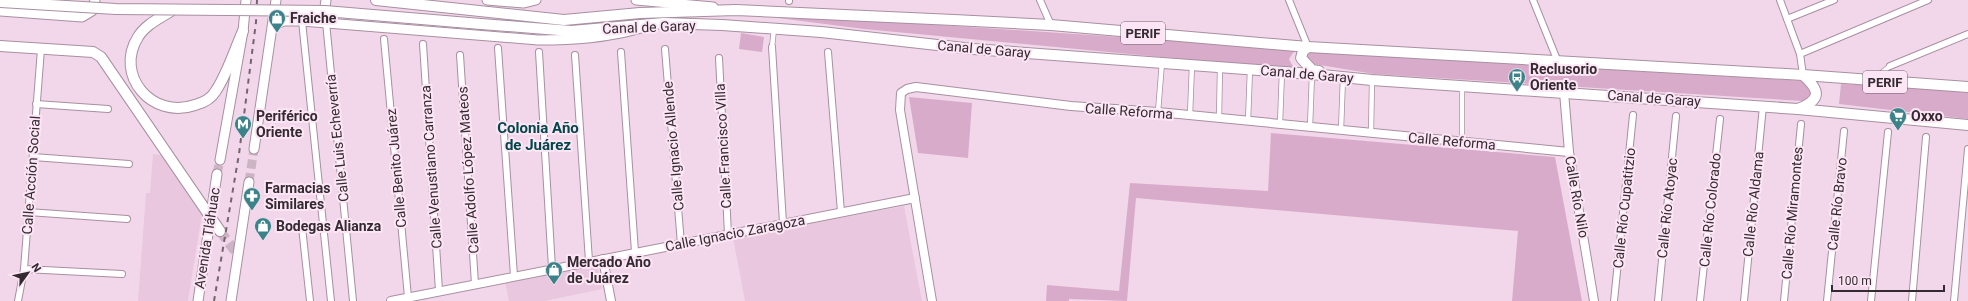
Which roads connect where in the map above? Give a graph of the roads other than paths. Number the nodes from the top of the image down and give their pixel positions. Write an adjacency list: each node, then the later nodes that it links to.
1 (95, 0): 18 (main road)
2 (276, 0): 23 (main road)
3 (326, 0): 21 (main road)
4 (376, 0): 17 (main road, Canal de Garay / PERIF)
5 (487, 0): 6 (main road)
6 (536, 0)
7 (636, 0): 17 (main road, Canal de Garay)
8 (1040, 0): 24 (street)
9 (1289, 0): 32 (street)
10 (1533, 0): 44 (street)
11 (1780, 0): 19 (street)
12 (1834, 0): 19 (street)
13 (1928, 0): 39 (street)
14 (248, 1): 26 (main road)
15 (0, 2): 16 (main road, Canal de Garay / PERIF, bridge)
16 (171, 10): 22 (main road, Canal de Garay / PERIF, bridge); 26 (main road)
17 (736, 10): 24 (main road, Canal de Garay / PERIF)
18 (0, 11)
19 (1787, 19): 39 (street)
20 (302, 20): 21 (main road); 23 (main road); 111 (street)
21 (330, 23): 22 (main road); 112 (street, Calle Luis Echeverría)
22 (654, 24): 25 (main road, Canal de Garay / PERIF)
23 (274, 25): 79 (main road)
24 (1050, 25): 32 (main road, Canal de Garay / PERIF)
25 (774, 29): 31 (street); 43 (main road, Canal de Garay / PERIF)
26 (243, 31): 83 (main road)
27 (1968, 34): 46 (street)
28 (384, 39): 106 (street, Calle Benito Juárez)
29 (423, 44): 105 (street, Calle Venustiano Carranza)
30 (0, 46): 34 (main road)
31 (772, 47): 92 (street)
32 (1308, 47): 44 (main road, Canal de Garay / PERIF); 52 (main road)
33 (498, 48): 103 (street)
34 (41, 49): 58 (street, Calle Acción Social); 90 (main road)
35 (665, 49): 96 (street, Calle Ignacio Allende)
36 (539, 52): 100 (street)
37 (621, 52): 97 (street)
38 (828, 52): 89 (street)
39 (1800, 54): 51 (street)
40 (460, 55): 104 (street, Calle Adolfo López Mateos)
41 (575, 55): 99 (street)
42 (719, 58): 95 (street, Calle Francisco Villa)
43 (1162, 62): 45 (main road, Canal de Garay / PERIF); 62 (street)
44 (1558, 62): 51 (main road, Canal de Garay / PERIF)
45 (1192, 65): 47 (main road, Canal de Garay / PERIF); 63 (street)
46 (1890, 66): 54 (street)
47 (1220, 67): 48 (main road, Canal de Garay / PERIF); 66 (street)
48 (1250, 69): 49 (main road, Canal de Garay / PERIF); 68 (street)
49 (1282, 71): 50 (main road, Canal de Garay / PERIF); 69 (street)
50 (1312, 74): 52 (main road, Canal de Garay / PERIF); 72 (street)
51 (1803, 75): 54 (main road, Canal de Garay / PERIF); 61 (main road)
52 (1342, 76): 53 (main road, Canal de Garay / PERIF); 73 (street)
53 (1372, 80): 55 (main road, Canal de Garay / PERIF); 76 (street)
54 (1871, 81): 56 (main road, Canal de Garay / PERIF)
55 (1462, 84): 57 (main road, Canal de Garay / PERIF); 78 (street)
56 (1968, 87)
57 (1564, 92): 59 (main road, Canal de Garay / PERIF); 81 (street, Calle Río Nilo)
58 (36, 104): 60 (street); 82 (street, Calle Acción Social)
59 (1763, 106): 61 (main road, Canal de Garay / PERIF); 120 (street, Calle Río Aldama)
60 (108, 109)
61 (1798, 109): 71 (main road, Canal de Garay / PERIF)
62 (1158, 112): 63 (street, Calle Reforma); 87 (street, Calle Reforma)
63 (1190, 115): 66 (street, Calle Reforma)
64 (1633, 115): 117 (street, Calle Río Cupatitzio)
65 (1676, 116): 118 (street, Calle Río Atoyac)
66 (1219, 118): 68 (street, Calle Reforma)
67 (1720, 120): 119 (street, Calle Río Colorado)
68 (1248, 121): 69 (street, Calle Reforma)
69 (1280, 124): 72 (street, Calle Reforma)
70 (1801, 124): 121 (street, Calle Río Miramontes)
71 (1968, 125)
72 (1310, 127): 73 (street, Calle Reforma)
73 (1341, 130): 76 (street, Calle Reforma)
74 (1844, 131): 122 (street, Calle Río Bravo)
75 (1888, 132): 123 (street)
76 (1371, 133): 78 (street, Calle Reforma)
77 (1926, 137): 124 (street)
78 (1462, 142): 81 (street, Calle Reforma)
79 (254, 149)
80 (1968, 149): 125 (street)
81 (1569, 152): 116 (street, Calle Río Nilo)
82 (33, 157): 84 (street); 88 (street, Calle Acción Social)
83 (220, 160)
84 (129, 164)
85 (217, 174): 90 (main road, Avenida Tláhuac)
86 (249, 182): 109 (main road)
87 (915, 198): 89 (street, Calle Ignacio Zaragoza); 115 (street, Calle Reforma)
88 (28, 212): 91 (street); 101 (street, Calle Acción Social)
89 (841, 212): 92 (street, Calle Ignacio Zaragoza)
90 (210, 217): 94 (main road); 108 (main road, Avenida Tláhuac)
91 (127, 219)
92 (783, 223): 95 (street, Calle Ignacio Zaragoza)
93 (302, 227): 110 (street)
94 (220, 231)
95 (728, 234): 96 (street, Calle Ignacio Zaragoza)
96 (681, 244): 97 (street, Calle Ignacio Zaragoza)
97 (635, 252): 98 (street, Calle Ignacio Zaragoza)
98 (603, 259): 99 (street, Calle Ignacio Zaragoza); 114 (street)
99 (589, 261): 100 (street, Calle Ignacio Zaragoza)
100 (552, 268): 103 (street, Calle Ignacio Zaragoza)
101 (24, 269): 102 (street); 107 (street, Calle Acción Social)
102 (122, 274)
103 (514, 276): 104 (street, Calle Ignacio Zaragoza)
104 (475, 284): 105 (street, Calle Ignacio Zaragoza)
105 (439, 291): 106 (street, Calle Ignacio Zaragoza)
106 (408, 297): 113 (street, Calle Ignacio Zaragoza)
107 (18, 301)
108 (198, 301)
109 (231, 301)
110 (310, 301)
111 (331, 301)
112 (354, 301)
113 (391, 301)
114 (611, 301)
115 (932, 301)
116 (1594, 301)
117 (1614, 301)
118 (1658, 301)
119 (1700, 301)
120 (1744, 301)
121 (1784, 301)
122 (1827, 301)
123 (1871, 301)
124 (1912, 301)
125 (1954, 301)

